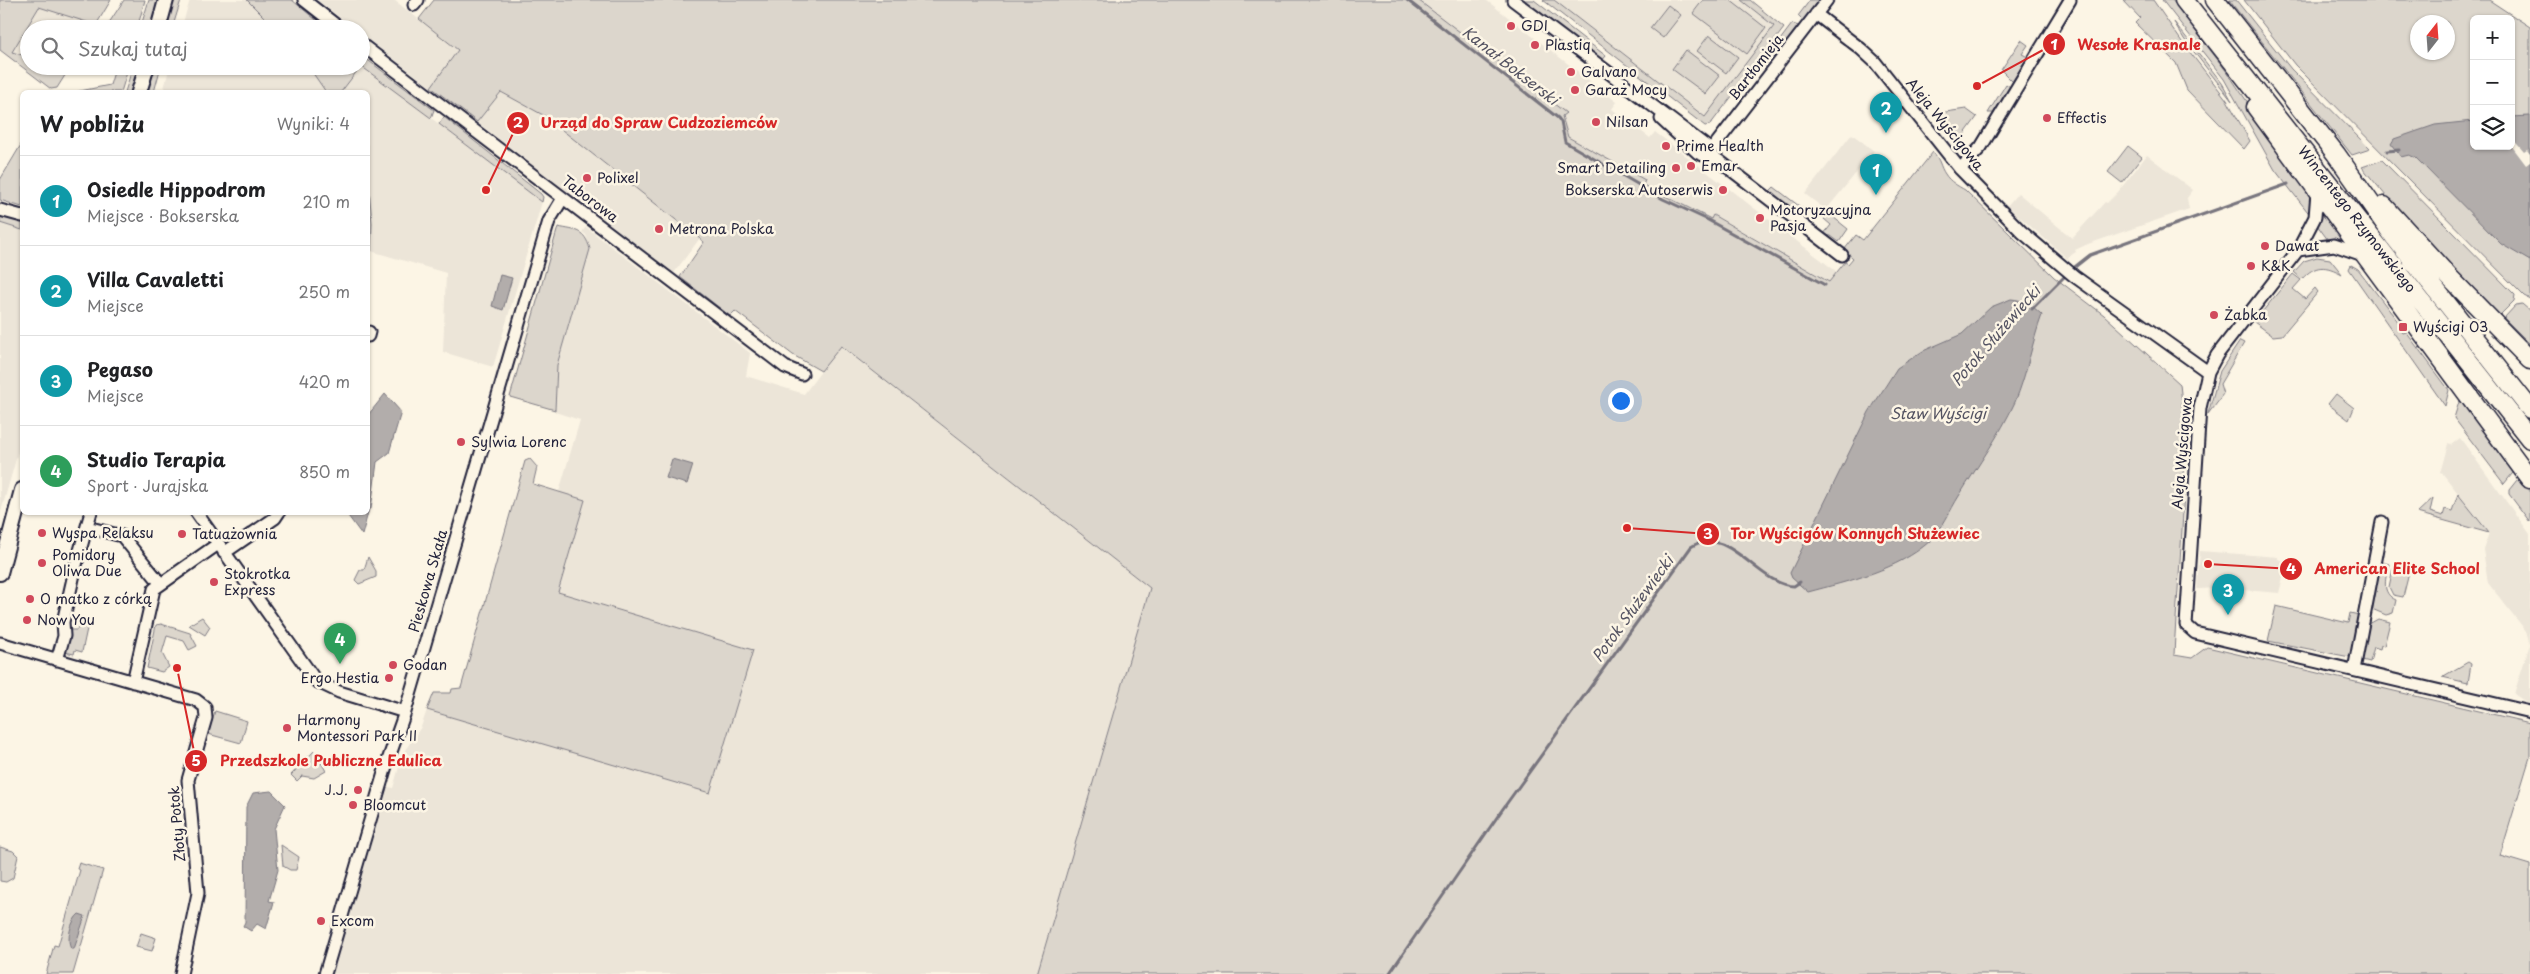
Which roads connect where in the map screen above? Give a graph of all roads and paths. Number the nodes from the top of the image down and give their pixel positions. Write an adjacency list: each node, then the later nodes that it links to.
1 (166, 0): 9 (street)
2 (304, 0): 10 (street)
3 (1513, 0): 15 (street)
4 (1827, 0): 8 (street, Bartłomieja)
5 (2070, 0): 17 (street)
6 (2184, 0): 12 (main road, Wincentego Rzymowskiego)
7 (2215, 0): 16 (main road, Wincentego Rzymowskiego)
8 (1816, 14): 15 (street, Bartłomieja); 17 (street, Aleja Wyścigowa)
9 (160, 20)
10 (330, 20)
11 (370, 51): 19 (street, Taborowa)
12 (2226, 55): 18 (main road, Wincentego Rzymowskiego); 30 (main road, Wincentego Rzymowskiego)
13 (144, 75): 14 (street)
14 (140, 90)
15 (1710, 151): 23 (street)
16 (2336, 154): 25 (main road, Wincentego Rzymowskiego); 28 (main road, Wincentego Rzymowskiego)
17 (1960, 169): 26 (street, Aleja Wyścigowa)
18 (2317, 192): 22 (street); 24 (main road, Wincentego Rzymowskiego)
19 (563, 198): 27 (street, Taborowa); 46 (street, Pieskowa Skała)
20 (0, 210): 21 (street)
21 (20, 215)
22 (2298, 250): 24 (street); 26 (street)
23 (1842, 255)
24 (2363, 255): 29 (main road, Wincentego Rzymowskiego)
25 (2530, 360)
26 (2208, 372): 44 (street, Aleja Wyścigowa)
27 (802, 374)
28 (2530, 409)
29 (2483, 412): 31 (main road); 32 (main road)
30 (2530, 439)
31 (2530, 459)
32 (2530, 479)
33 (20, 498): 40 (street)
34 (90, 515): 38 (street)
35 (198, 515): 39 (street)
36 (277, 515): 39 (street)
37 (2382, 522): 44 (street)
38 (87, 527): 41 (street); 43 (street)
39 (221, 549): 41 (street); 46 (street)
40 (0, 573)
41 (161, 584): 45 (street)
42 (0, 643): 43 (street, Złoty Potok)
43 (57, 660): 45 (street, Złoty Potok)
44 (2354, 670): 47 (street, Aleja Wyścigowa)
45 (134, 682): 48 (street, Złoty Potok)
46 (405, 712): 49 (street, Pieskowa Skała)
47 (2530, 712)
48 (181, 974)
49 (325, 974)

